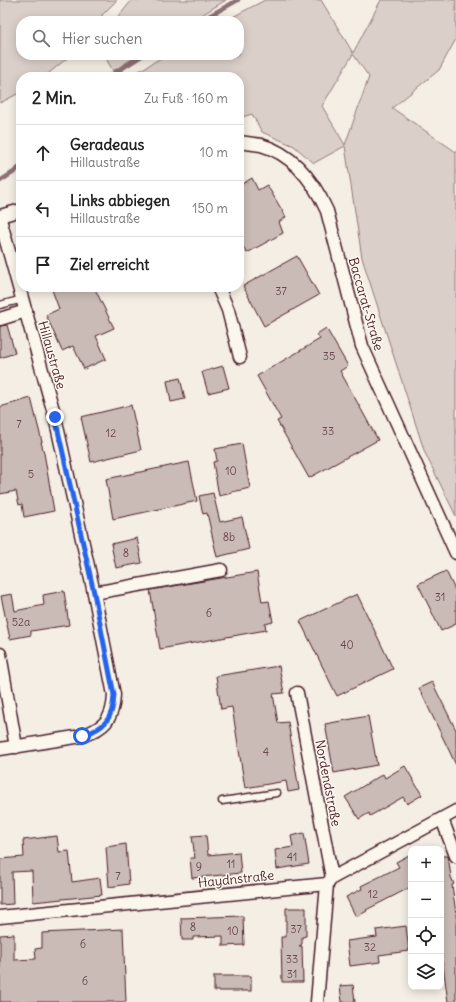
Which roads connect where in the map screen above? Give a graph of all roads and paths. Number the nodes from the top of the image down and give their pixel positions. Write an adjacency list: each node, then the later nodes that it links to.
1 (244, 143): 11 (street, Baccarat-Straße)
2 (16, 212): 3 (street)
3 (0, 217): 4 (street, Hillaustraße)
4 (16, 276)
5 (20, 292): 8 (street, Hillaustraße)
6 (220, 292): 10 (street)
7 (0, 304): 8 (lane)
8 (24, 305): 9 (street); 13 (street, Hillaustraße)
9 (0, 319)
10 (240, 357)
11 (456, 552)
12 (221, 570): 13 (street)
13 (94, 593): 16 (street, Hillaustraße)
14 (0, 654): 16 (street)
15 (297, 693): 23 (street, Nordendstraße)
16 (16, 747): 17 (street, Hillaustraße)
17 (0, 749)
18 (276, 793): 19 (lane)
19 (222, 801)
20 (456, 811): 21 (street, Haydnstraße)
21 (442, 819): 22 (street); 23 (street, Haydnstraße)
22 (456, 856)
23 (329, 881): 24 (street, Haydnstraße); 25 (street, Nordendstraße)
24 (0, 917)
25 (317, 1002)

